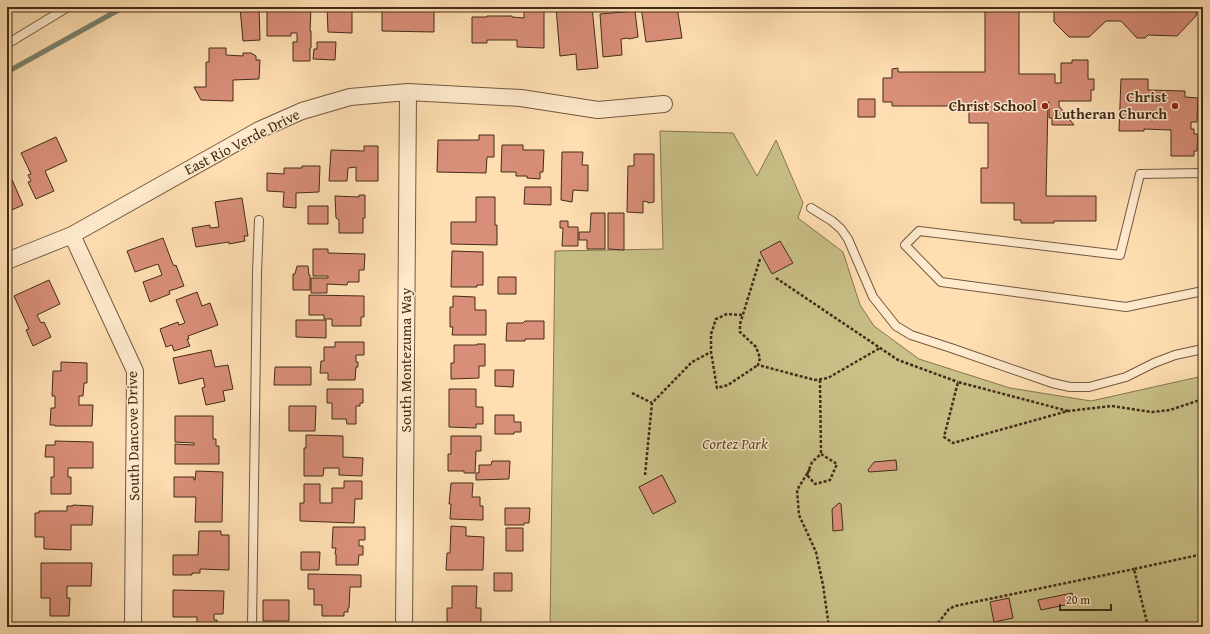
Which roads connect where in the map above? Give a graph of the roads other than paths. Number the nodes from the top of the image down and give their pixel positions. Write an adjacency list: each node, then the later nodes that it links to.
1 (68, 7): 2 (lane)
2 (7, 44)
3 (408, 92): 4 (street, East Rio Verde Drive); 8 (street, East Rio Verde Drive); 14 (street, South Montezuma Way)
4 (664, 104)
5 (1203, 173): 10 (lane)
6 (810, 208): 11 (lane)
7 (259, 220): 13 (lane)
8 (72, 235): 9 (street, East Rio Verde Drive); 12 (street, South Dancove Drive)
9 (7, 262)
10 (1203, 291)
11 (1203, 349)
12 (133, 627)
13 (252, 627)
14 (404, 627)

